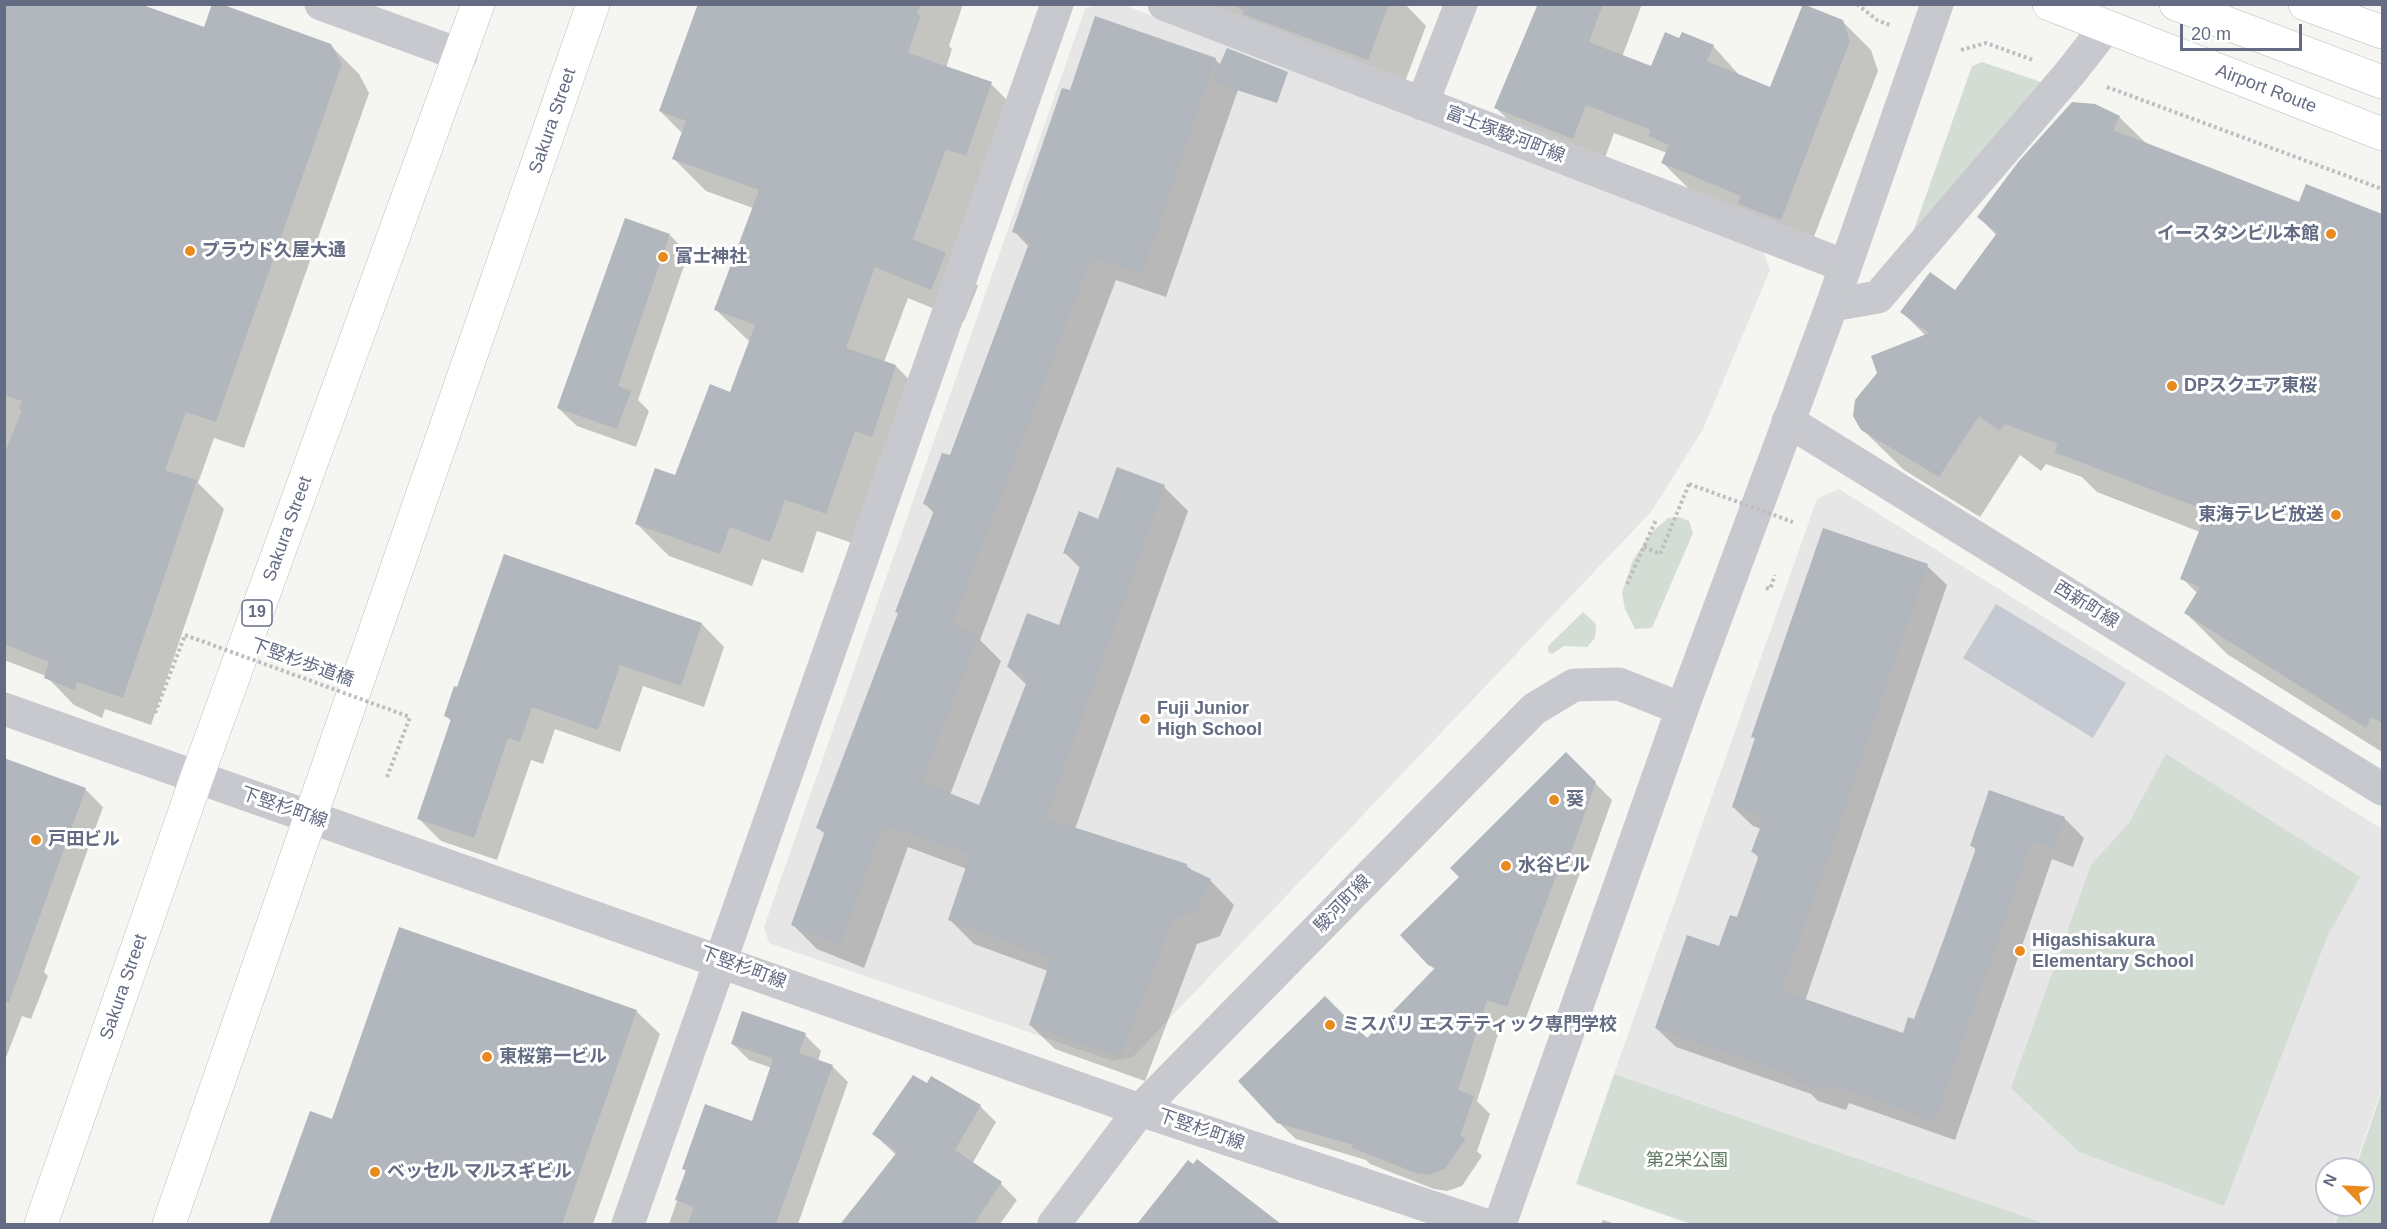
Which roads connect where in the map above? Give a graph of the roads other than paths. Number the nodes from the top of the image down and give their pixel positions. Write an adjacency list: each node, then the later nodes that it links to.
1 (321, 4): 15 (street)
2 (478, 4): 15 (main road, Sakura Street / 19)
3 (593, 4): 26 (main road, Sakura Street)
4 (1057, 4): 27 (street)
5 (1164, 4): 17 (street, 富士塚駿河町線)
6 (1461, 4): 17 (street)
7 (1937, 4): 19 (street)
8 (2049, 4): 13 (main road, Airport Route)
9 (2176, 4): 16 (main road)
10 (2305, 4): 14 (main road)
11 (2367, 4): 12 (main road)
12 (2382, 11)
13 (2106, 27): 18 (main road, Airport Route); 20 (street)
14 (2382, 32)
15 (461, 55): 24 (main road, Sakura Street / 19)
16 (2382, 82)
17 (1422, 104): 19 (street, 富士塚駿河町線)
18 (2382, 135)
19 (1845, 266): 20 (street)
20 (1833, 305): 21 (street)
21 (1788, 421): 23 (street); 25 (street, 西新町線)
22 (4, 709): 24 (street, 下竪杉町線)
23 (1682, 709): 28 (street, 駿河町線); 34 (street)
24 (197, 777): 26 (street, 下竪杉町線); 29 (main road, Sakura Street / 19)
25 (2382, 789)
26 (312, 818): 27 (street, 下竪杉町線); 30 (main road, Sakura Street)
27 (719, 960): 28 (street, 下竪杉町線); 31 (street)
28 (1140, 1110): 32 (street, 駿河町線); 33 (street, 下竪杉町線)
29 (41, 1224)
30 (169, 1224)
31 (628, 1224)
32 (1054, 1224)
33 (1482, 1224)
34 (1500, 1224)

